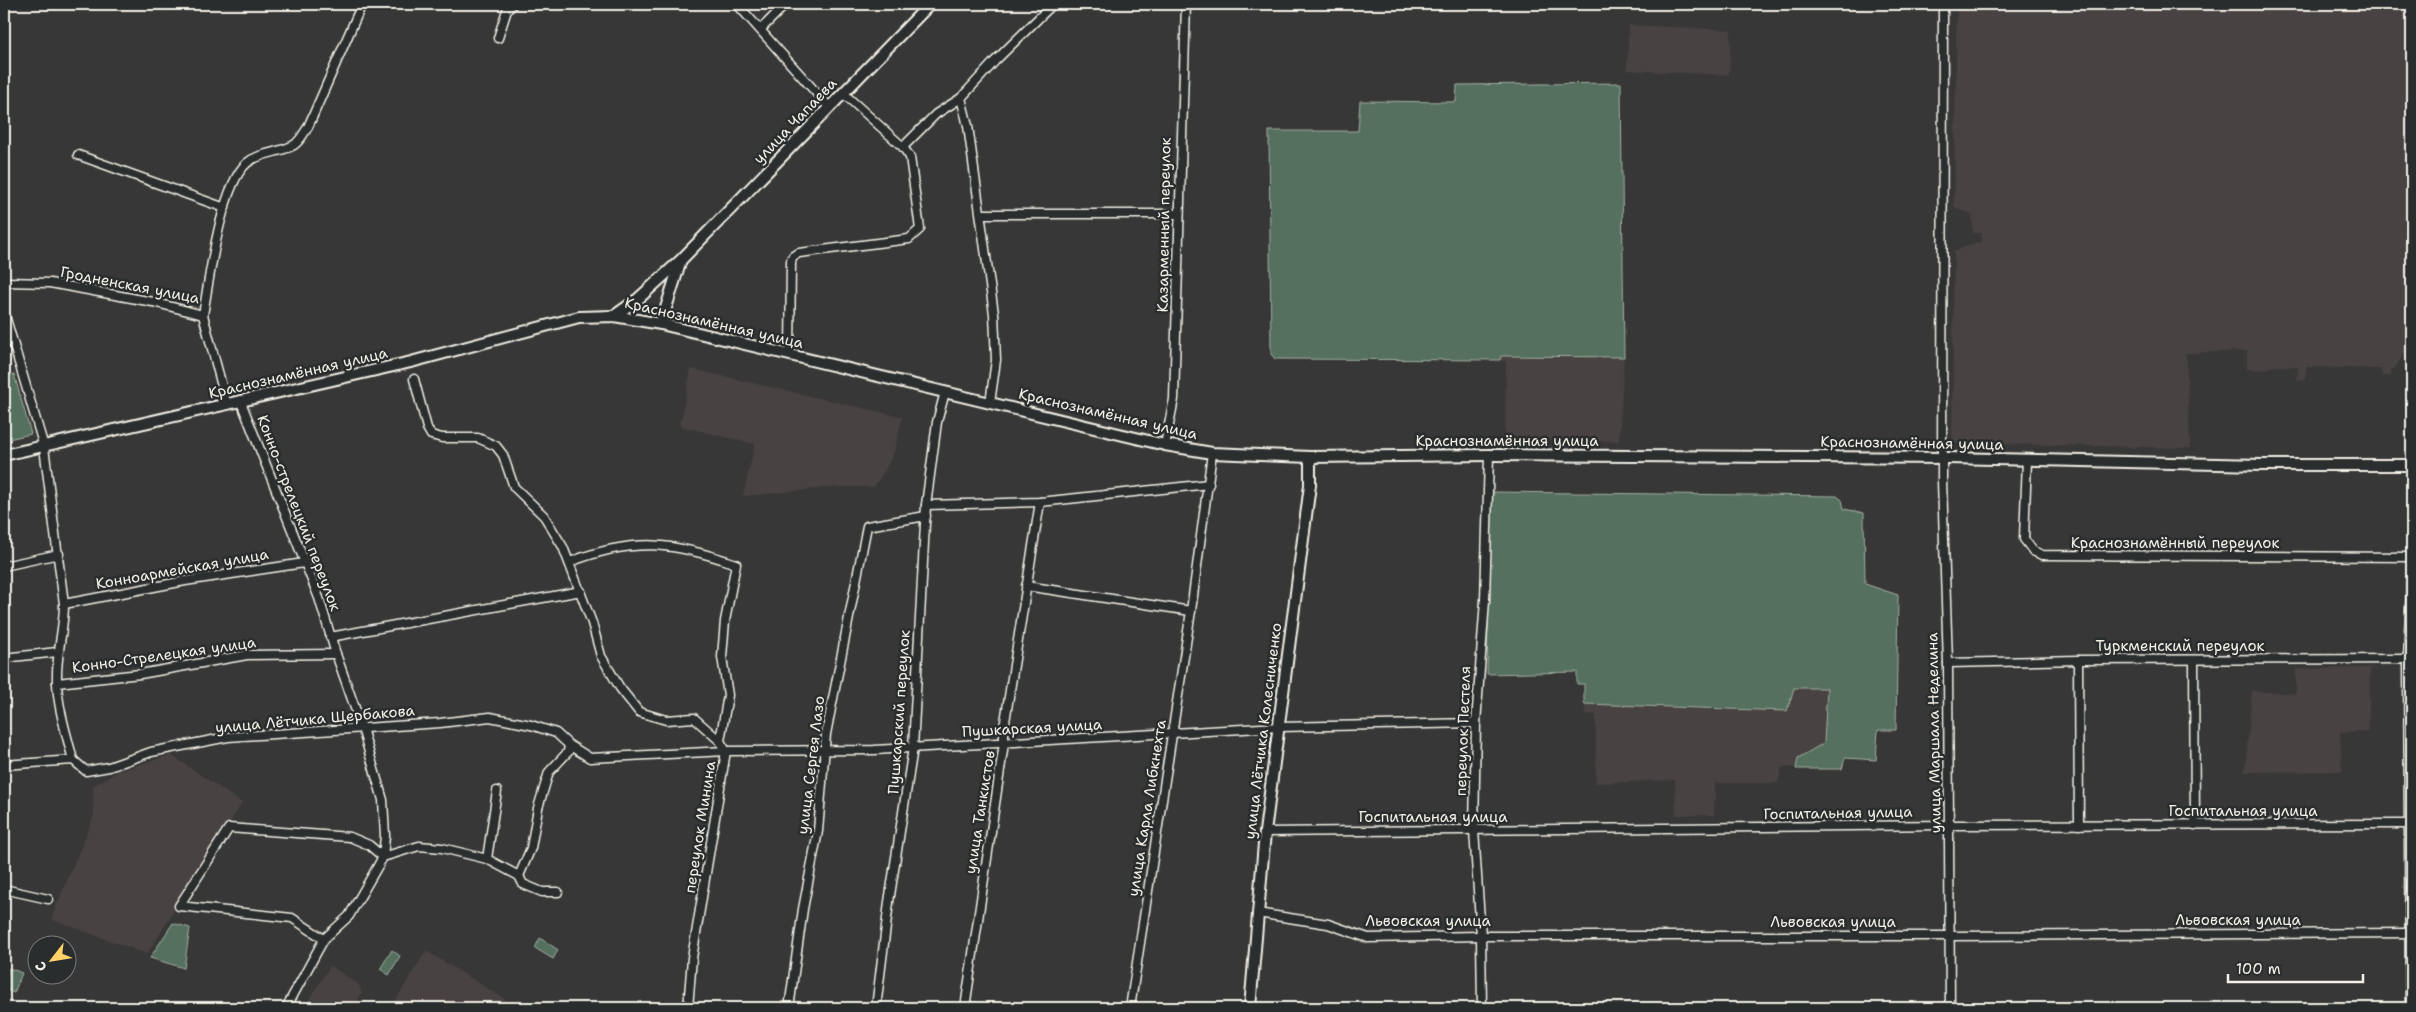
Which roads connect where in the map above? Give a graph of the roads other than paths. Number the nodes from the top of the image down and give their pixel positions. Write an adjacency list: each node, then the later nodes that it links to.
1 (362, 4): 16 (street, Гродненская улица)
2 (513, 4): 10 (street)
3 (736, 4): 9 (street)
4 (786, 4): 9 (street)
5 (930, 4): 11 (street, улица Чапаева)
6 (1052, 4): 12 (street)
7 (1186, 4): 18 (street, Казарменный переулок)
8 (1943, 4): 37 (street, улица Маршала Неделина)
9 (761, 29): 13 (street)
10 (498, 38)
11 (843, 93): 13 (street, улица Чапаева); 14 (street)
12 (961, 98): 14 (street); 17 (street)
13 (830, 107): 19 (street, улица Чапаева)
14 (903, 147): 25 (street)
15 (78, 155): 16 (street)
16 (226, 208): 22 (street, Гродненская улица)
17 (981, 214): 18 (street); 29 (street)
18 (1178, 214): 31 (street, Казарменный переулок)
19 (681, 260): 23 (street, улица Чапаева); 24 (street, улица Чапаева)
20 (4, 282): 22 (street, Гродненская улица)
21 (4, 312): 32 (street)
22 (202, 315): 30 (street)
23 (614, 316): 24 (street, Краснознамённая улица); 28 (street, Краснознамённая улица)
24 (661, 324): 25 (street, Краснознамённая улица)
25 (790, 355): 27 (street, Краснознамённая улица)
26 (414, 379): 47 (street)
27 (945, 392): 29 (street, Краснознамённая улица); 42 (street, Пушкарский переулок)
28 (242, 402): 30 (street, Краснознамённая улица); 48 (street, Конно-стрелецкий переулок)
29 (990, 403): 31 (street, Краснознамённая улица)
30 (227, 405): 32 (street, Краснознамённая улица)
31 (1165, 445): 33 (street, Краснознамённая улица)
32 (44, 447): 34 (street, Краснознамённая улица); 44 (street)
33 (1212, 452): 36 (street, Краснознамённая улица); 40 (street, улица Карла Либкнехта)
34 (4, 455)
35 (1489, 455): 36 (street, Краснознамённая улица); 37 (street, Краснознамённая улица); 63 (street, переулок Пестеля)
36 (1310, 457): 65 (street, улица Лётчика Колесниченко)
37 (1942, 458): 38 (street, Краснознамённая улица); 61 (street, улица Маршала Неделина)
38 (2027, 460): 39 (street, Краснознамённая улица); 45 (street, Краснознамённый переулок)
39 (2412, 465)
40 (1209, 484): 41 (street); 53 (street, улица Карла Либкнехта)
41 (1040, 502): 42 (street); 50 (street, улица Танкистов)
42 (926, 505): 43 (street, Пушкарский переулок)
43 (926, 516): 70 (street, Пушкарский переулок); 72 (street, улица Сергея Лазо)
44 (59, 554): 49 (street); 52 (street)
45 (2412, 557)
46 (2412, 561): 58 (street)
47 (570, 562): 51 (street); 67 (street, переулок Минина)
48 (304, 563): 52 (street, Конноармейская улица); 54 (street, Конно-стрелецкий переулок)
49 (4, 566)
50 (1026, 586): 53 (street); 68 (street, улица Танкистов)
51 (581, 591): 54 (street); 67 (street)
52 (64, 604): 55 (street)
53 (1191, 611): 66 (street, улица Карла Либкнехта)
54 (330, 637): 56 (street, Конно-стрелецкий переулок)
55 (57, 652): 57 (street, Конно-Стрелецкая улица); 62 (street)
56 (336, 654): 62 (street, Конно-Стрелецкая улица); 64 (street, Конно-стрелецкий переулок)
57 (4, 658)
58 (2410, 659): 60 (street, Туркменский переулок); 77 (street)
59 (2078, 660): 60 (street, Туркменский переулок); 61 (street, Туркменский переулок); 79 (street)
60 (2194, 661): 80 (street)
61 (1948, 663): 78 (street, улица Маршала Неделина)
62 (57, 683): 74 (street)
63 (1476, 723): 65 (street, Пушкарская улица); 81 (street, переулок Пестеля)
64 (362, 728): 69 (street, улица Лётчика Щербакова); 74 (street, улица Лётчика Щербакова); 83 (street, Конно-стрелецкий переулок)
65 (1279, 728): 66 (street, Пушкарская улица); 82 (street, улица Лётчика Колесниченко)
66 (1172, 734): 68 (street, Пушкарская улица); 100 (street, улица Карла Либкнехта)
67 (720, 741): 71 (street, переулок Минина)
68 (1004, 743): 70 (street, Пушкарская улица); 94 (street, улица Танкистов)
69 (569, 745): 73 (street, улица Лётчика Щербакова); 85 (street)
70 (913, 748): 72 (street, Пушкарская улица); 98 (street, Пушкарский переулок)
71 (726, 751): 72 (street, Пушкарская улица); 73 (street, Пушкарская улица); 96 (street, переулок Минина)
72 (826, 751): 97 (street, улица Сергея Лазо)
73 (590, 758)
74 (72, 760): 75 (street, улица Лётчика Щербакова)
75 (4, 765)
76 (497, 791): 84 (street)
77 (2410, 824): 80 (street, Госпитальная улица); 90 (street)
78 (1950, 825): 79 (street, Госпитальная улица); 81 (street, Госпитальная улица); 92 (street, улица Маршала Неделина)
79 (2079, 825): 80 (street, Госпитальная улица)
80 (2196, 825)
81 (1474, 830): 82 (street, Госпитальная улица); 91 (street, переулок Пестеля)
82 (1265, 832): 89 (street, улица Лётчика Колесниченко)
83 (384, 857): 84 (street); 93 (street); 93 (street)
84 (486, 859): 85 (street)
85 (519, 876): 87 (street)
86 (4, 889): 88 (street)
87 (558, 892)
88 (48, 899)
89 (1257, 913): 91 (street, Львовская улица); 101 (street, улица Лётчика Колесниченко)
90 (2411, 933): 92 (street, Львовская улица); 104 (street)
91 (1481, 936): 92 (street, Львовская улица); 102 (street, переулок Пестеля)
92 (1950, 936): 103 (street, улица Маршала Неделина)
93 (324, 939): 95 (street)
94 (965, 1007): 99 (street)
95 (286, 1008)
96 (688, 1008)
97 (789, 1008)
98 (876, 1008)
99 (979, 1008)
100 (1130, 1008)
101 (1250, 1008)
102 (1482, 1008)
103 (1950, 1008)
104 (2410, 1008)

